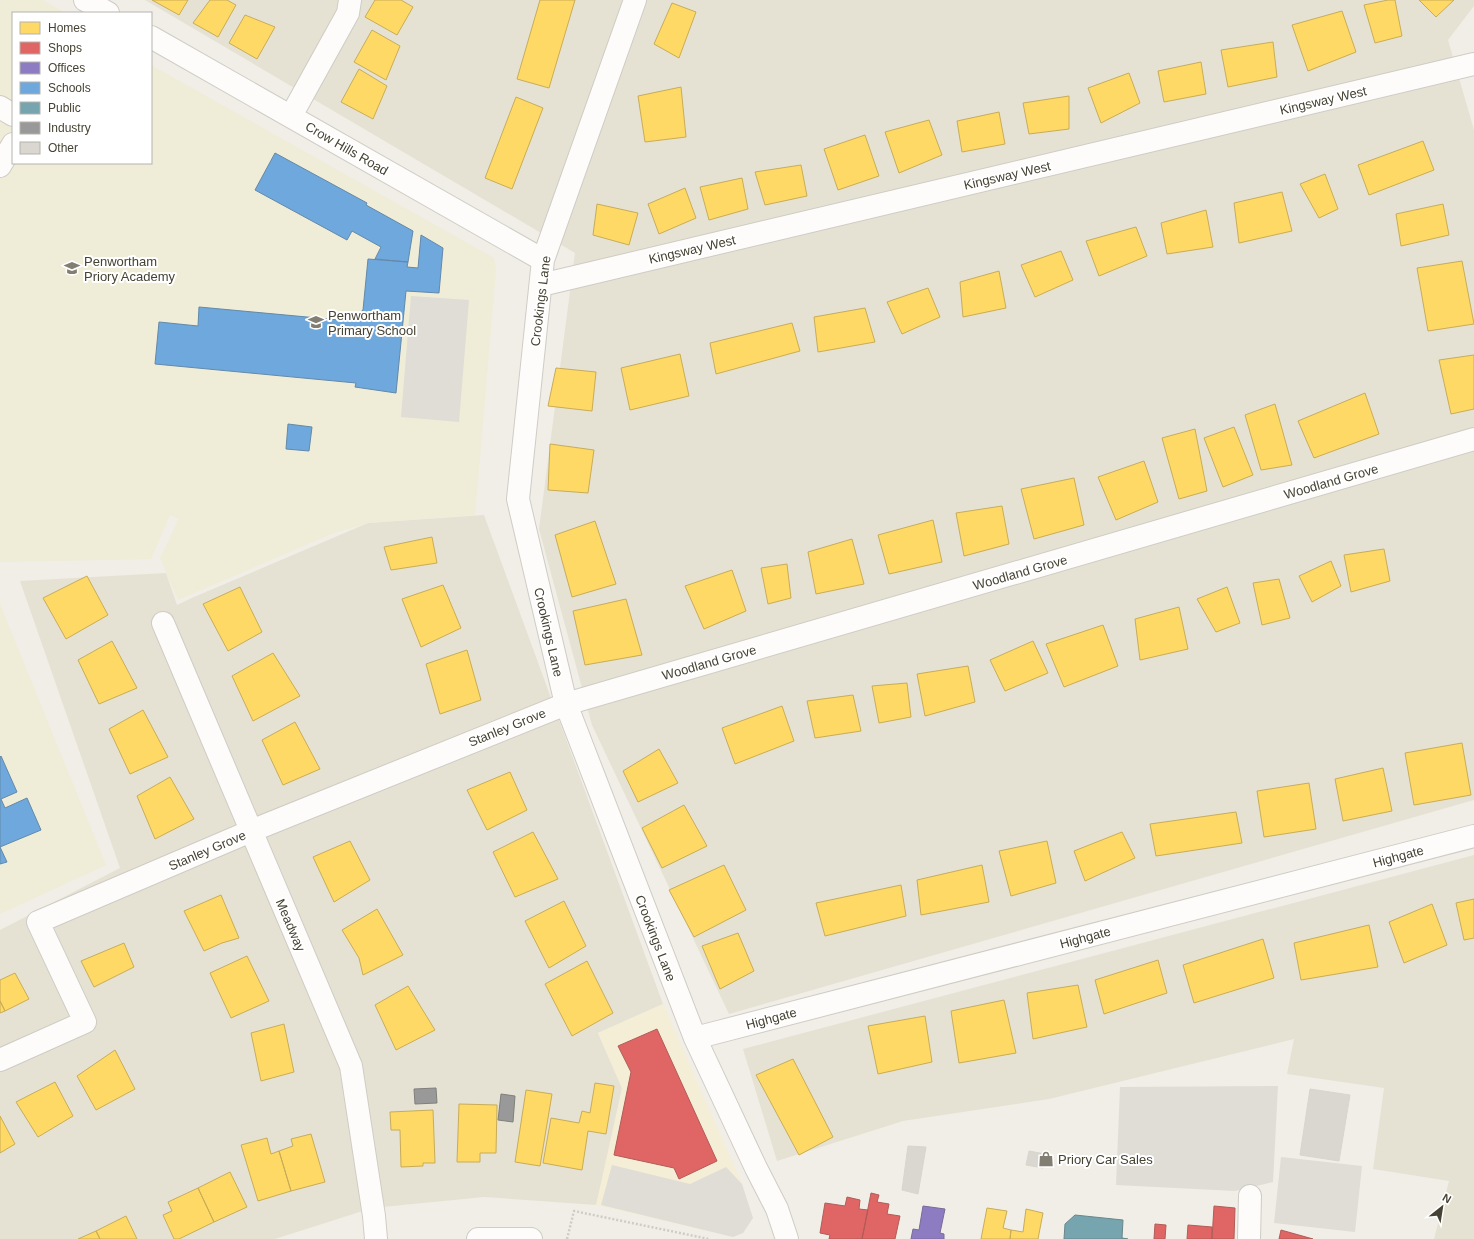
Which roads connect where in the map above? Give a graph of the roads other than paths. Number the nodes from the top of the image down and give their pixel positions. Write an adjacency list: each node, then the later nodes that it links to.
1 (85, 0): 4 (street)
2 (350, 0): 9 (street)
3 (635, 0): 12 (street, Crookings Lane)
4 (106, 12)
5 (152, 38): 9 (street, Crow Hills Road)
6 (1474, 64): 13 (street, Kingsway West)
7 (0, 107): 8 (street)
8 (12, 114)
9 (291, 116): 12 (street, Crow Hills Road)
10 (12, 146): 11 (street)
11 (0, 166)
12 (544, 260): 13 (street, Crookings Lane)
13 (541, 285): 16 (street, Crookings Lane)
14 (1474, 439): 16 (street, Woodland Grove)
15 (163, 623): 17 (street, Meadway)
16 (566, 704): 17 (street, Stanley Grove); 19 (street, Crookings Lane)
17 (252, 831): 20 (street, Stanley Grove); 22 (street, Meadway)
18 (1474, 836): 19 (street, Highgate)
19 (695, 1038): 25 (street, Crookings Lane)
20 (0, 1060)
21 (1250, 1196): 26 (street)
22 (376, 1239)
23 (478, 1239): 24 (street)
24 (531, 1239)
25 (787, 1239)
26 (1249, 1239)

